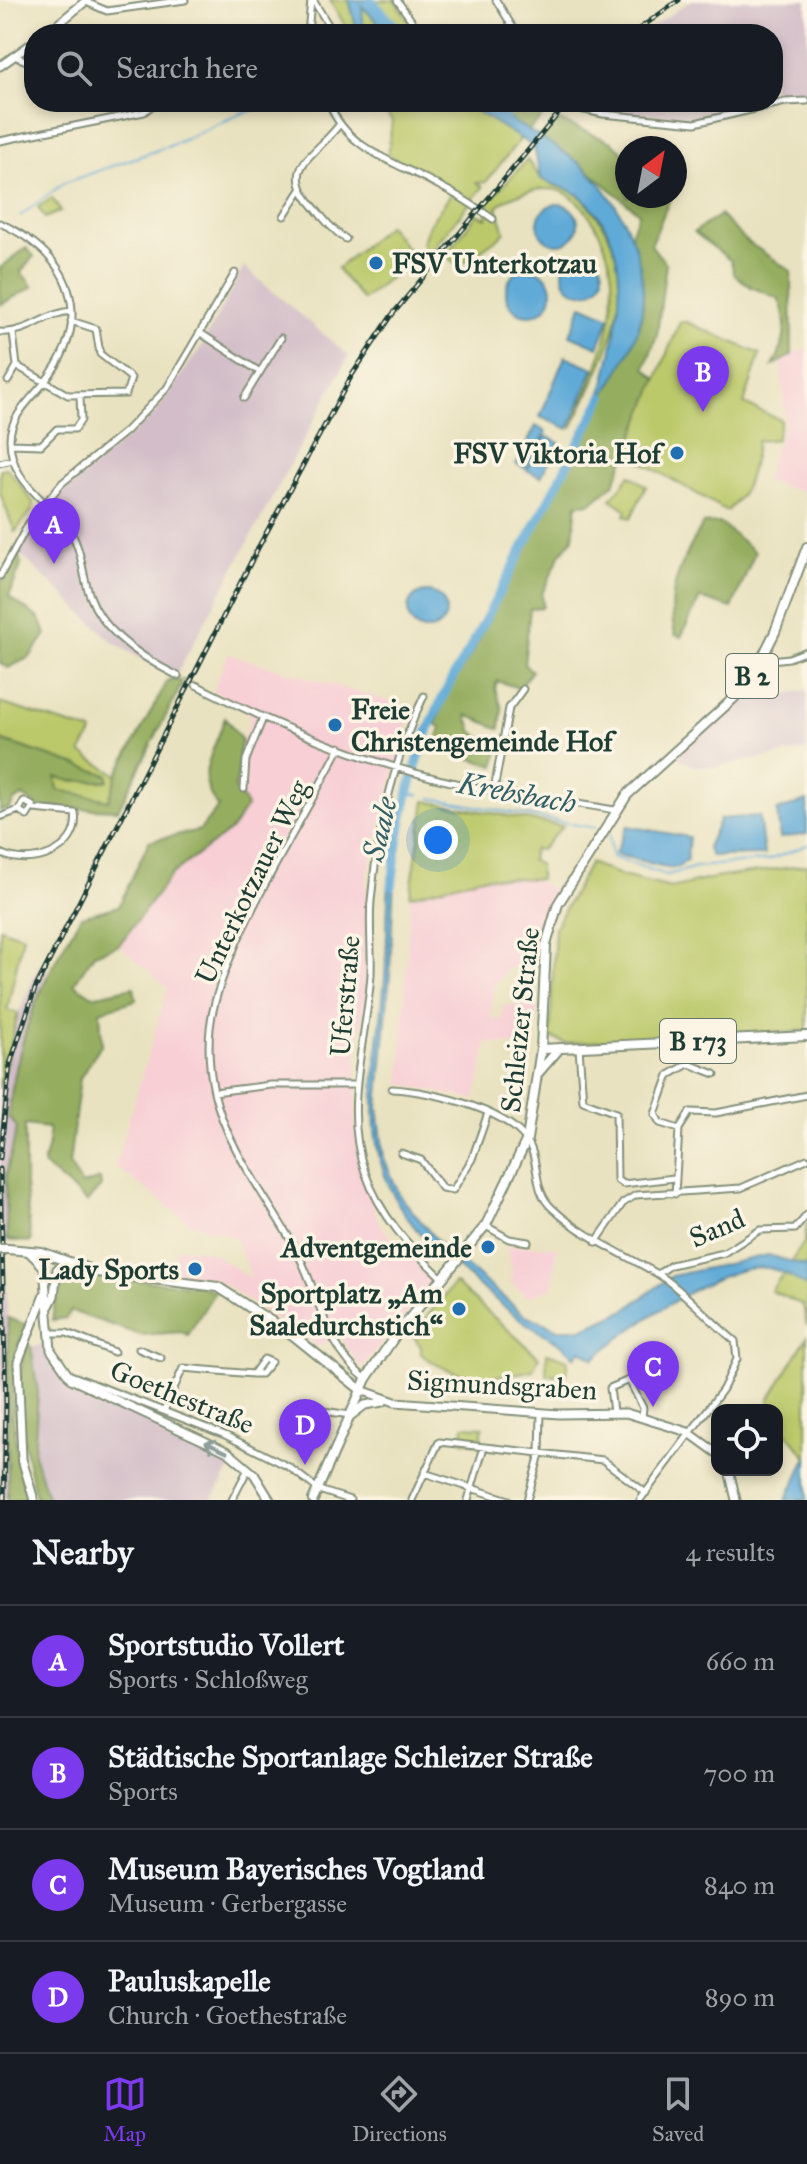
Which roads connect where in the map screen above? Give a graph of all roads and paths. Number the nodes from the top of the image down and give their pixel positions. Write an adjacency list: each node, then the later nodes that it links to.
1 (185, 0): 5 (street)
2 (312, 0): 7 (street); 8 (street)
3 (397, 0): 9 (street)
4 (496, 0): 10 (street)
5 (86, 1): 6 (street)
6 (58, 24)
7 (309, 24)
8 (328, 24)
9 (414, 24)
10 (511, 24)
11 (24, 49): 12 (street)
12 (14, 56): 13 (street); 14 (street)
13 (24, 60)
14 (0, 66)
15 (807, 101): 16 (street)
16 (783, 102)
17 (144, 112): 22 (street)
18 (333, 112): 21 (street)
19 (610, 112): 20 (street)
20 (742, 112)
21 (339, 125): 23 (street); 25 (street)
22 (0, 141)
23 (300, 191): 24 (street); 27 (street)
24 (284, 216)
25 (493, 219)
26 (0, 223): 29 (street)
27 (346, 239)
28 (235, 273): 33 (street)
29 (72, 311): 30 (street); 32 (street)
30 (71, 321): 38 (street); 39 (street)
31 (0, 332): 32 (street)
32 (13, 333): 35 (street)
33 (202, 334): 36 (street); 46 (street)
34 (281, 338): 36 (street)
35 (17, 366): 37 (street); 38 (street)
36 (260, 372): 40 (street)
37 (8, 381)
38 (44, 383): 39 (street); 42 (street)
39 (80, 397): 43 (street)
40 (244, 398)
41 (1, 435): 42 (street)
42 (10, 436): 43 (street)
43 (11, 444): 44 (street)
44 (12, 460): 45 (street); 46 (street)
45 (0, 463)
46 (44, 504): 48 (street); 51 (street)
47 (807, 547): 50 (main road, Schleizer Straße / B 2)
48 (0, 576)
49 (807, 651): 50 (street)
50 (762, 661): 62 (main road, Schleizer Straße / B 2)
51 (178, 676)
52 (196, 685): 55 (street)
53 (523, 689): 59 (street)
54 (424, 696): 57 (street, Uferstraße)
55 (263, 718): 56 (street); 58 (street)
56 (340, 747): 57 (street); 75 (street, Unterkotzauer Weg)
57 (401, 767): 59 (street); 73 (street, Uferstraße)
58 (244, 789)
59 (494, 790): 62 (street)
60 (34, 809): 61 (street); 61 (street); 64 (street)
61 (19, 810): 63 (street)
62 (615, 810): 68 (main road, Schleizer Straße / B 2)
63 (0, 817)
64 (0, 853)
65 (807, 1036): 66 (main road, B 173)
66 (692, 1041): 67 (main road, B 173); 70 (street)
67 (579, 1048): 69 (main road, B 173); 82 (street)
68 (541, 1049): 69 (main road, B 173); 71 (main road, Schleizer Straße / B 2)
69 (559, 1049): 71 (main road)
70 (689, 1064): 72 (street); 78 (street)
71 (539, 1073): 79 (main road, Schleizer Straße / B 2)
72 (715, 1074)
73 (356, 1085): 75 (street); 92 (street, Uferstraße)
74 (392, 1089): 77 (street)
75 (214, 1092): 101 (street, Unterkotzauer Weg)
76 (807, 1095): 78 (street)
77 (488, 1113): 79 (street); 80 (street)
78 (679, 1129): 82 (street)
79 (527, 1139): 85 (main road, B 2); 87 (street, Schleizer Straße)
80 (401, 1153)
81 (807, 1159): 83 (street)
82 (674, 1178): 83 (street)
83 (675, 1194): 87 (street)
84 (807, 1215): 91 (street, Sand)
85 (486, 1225): 86 (street); 92 (main road, B 2)
86 (528, 1242)
87 (596, 1242): 91 (street, Schleizer Straße)
88 (4, 1249): 89 (main road)
89 (23, 1249): 90 (main road); 93 (street)
90 (67, 1262): 94 (street); 102 (main road)
91 (660, 1275): 110 (street, Schleizer Straße)
92 (445, 1276): 101 (main road, B 2)
93 (46, 1289): 94 (street); 120 (street)
94 (47, 1308): 95 (street)
95 (49, 1333): 97 (street); 99 (street)
96 (139, 1349): 98 (street, Goethestraße)
97 (114, 1352)
98 (161, 1358)
99 (67, 1374): 105 (street, Goethestraße); 114 (street, one-way to 99)
100 (253, 1374): 105 (street)
101 (366, 1379): 102 (main road, B 2)
102 (361, 1390): 103 (street, Sigmundsgraben); 109 (main road, B 2)
103 (395, 1402): 107 (street, Sigmundsgraben); 109 (street)
104 (304, 1408): 109 (street)
105 (164, 1411): 118 (street, Goethestraße)
106 (613, 1412): 107 (street, Sigmundsgraben); 108 (street, Sigmundsgraben); 108 (street)
107 (541, 1413): 113 (street)
108 (642, 1417): 110 (street, Sigmundsgraben)
109 (349, 1418): 118 (main road, B 2)
110 (688, 1432): 112 (street, Sigmundsgraben); 119 (street)
111 (484, 1447): 113 (street); 115 (street); 117 (street)
112 (711, 1449)
113 (540, 1454): 119 (street); 128 (street)
114 (248, 1468): 121 (street); 122 (street)
115 (424, 1473): 117 (street); 125 (street)
116 (730, 1476): 130 (street)
117 (474, 1488): 126 (street); 127 (street)
118 (319, 1490): 123 (main road, B 2); 124 (street, Goethestraße)
119 (646, 1493): 129 (street)
120 (34, 1500)
121 (232, 1500)
122 (270, 1500)
123 (313, 1500)
124 (350, 1500)
125 (412, 1500)
126 (468, 1500)
127 (509, 1500)
128 (527, 1500)
129 (640, 1500)
130 (736, 1500)

